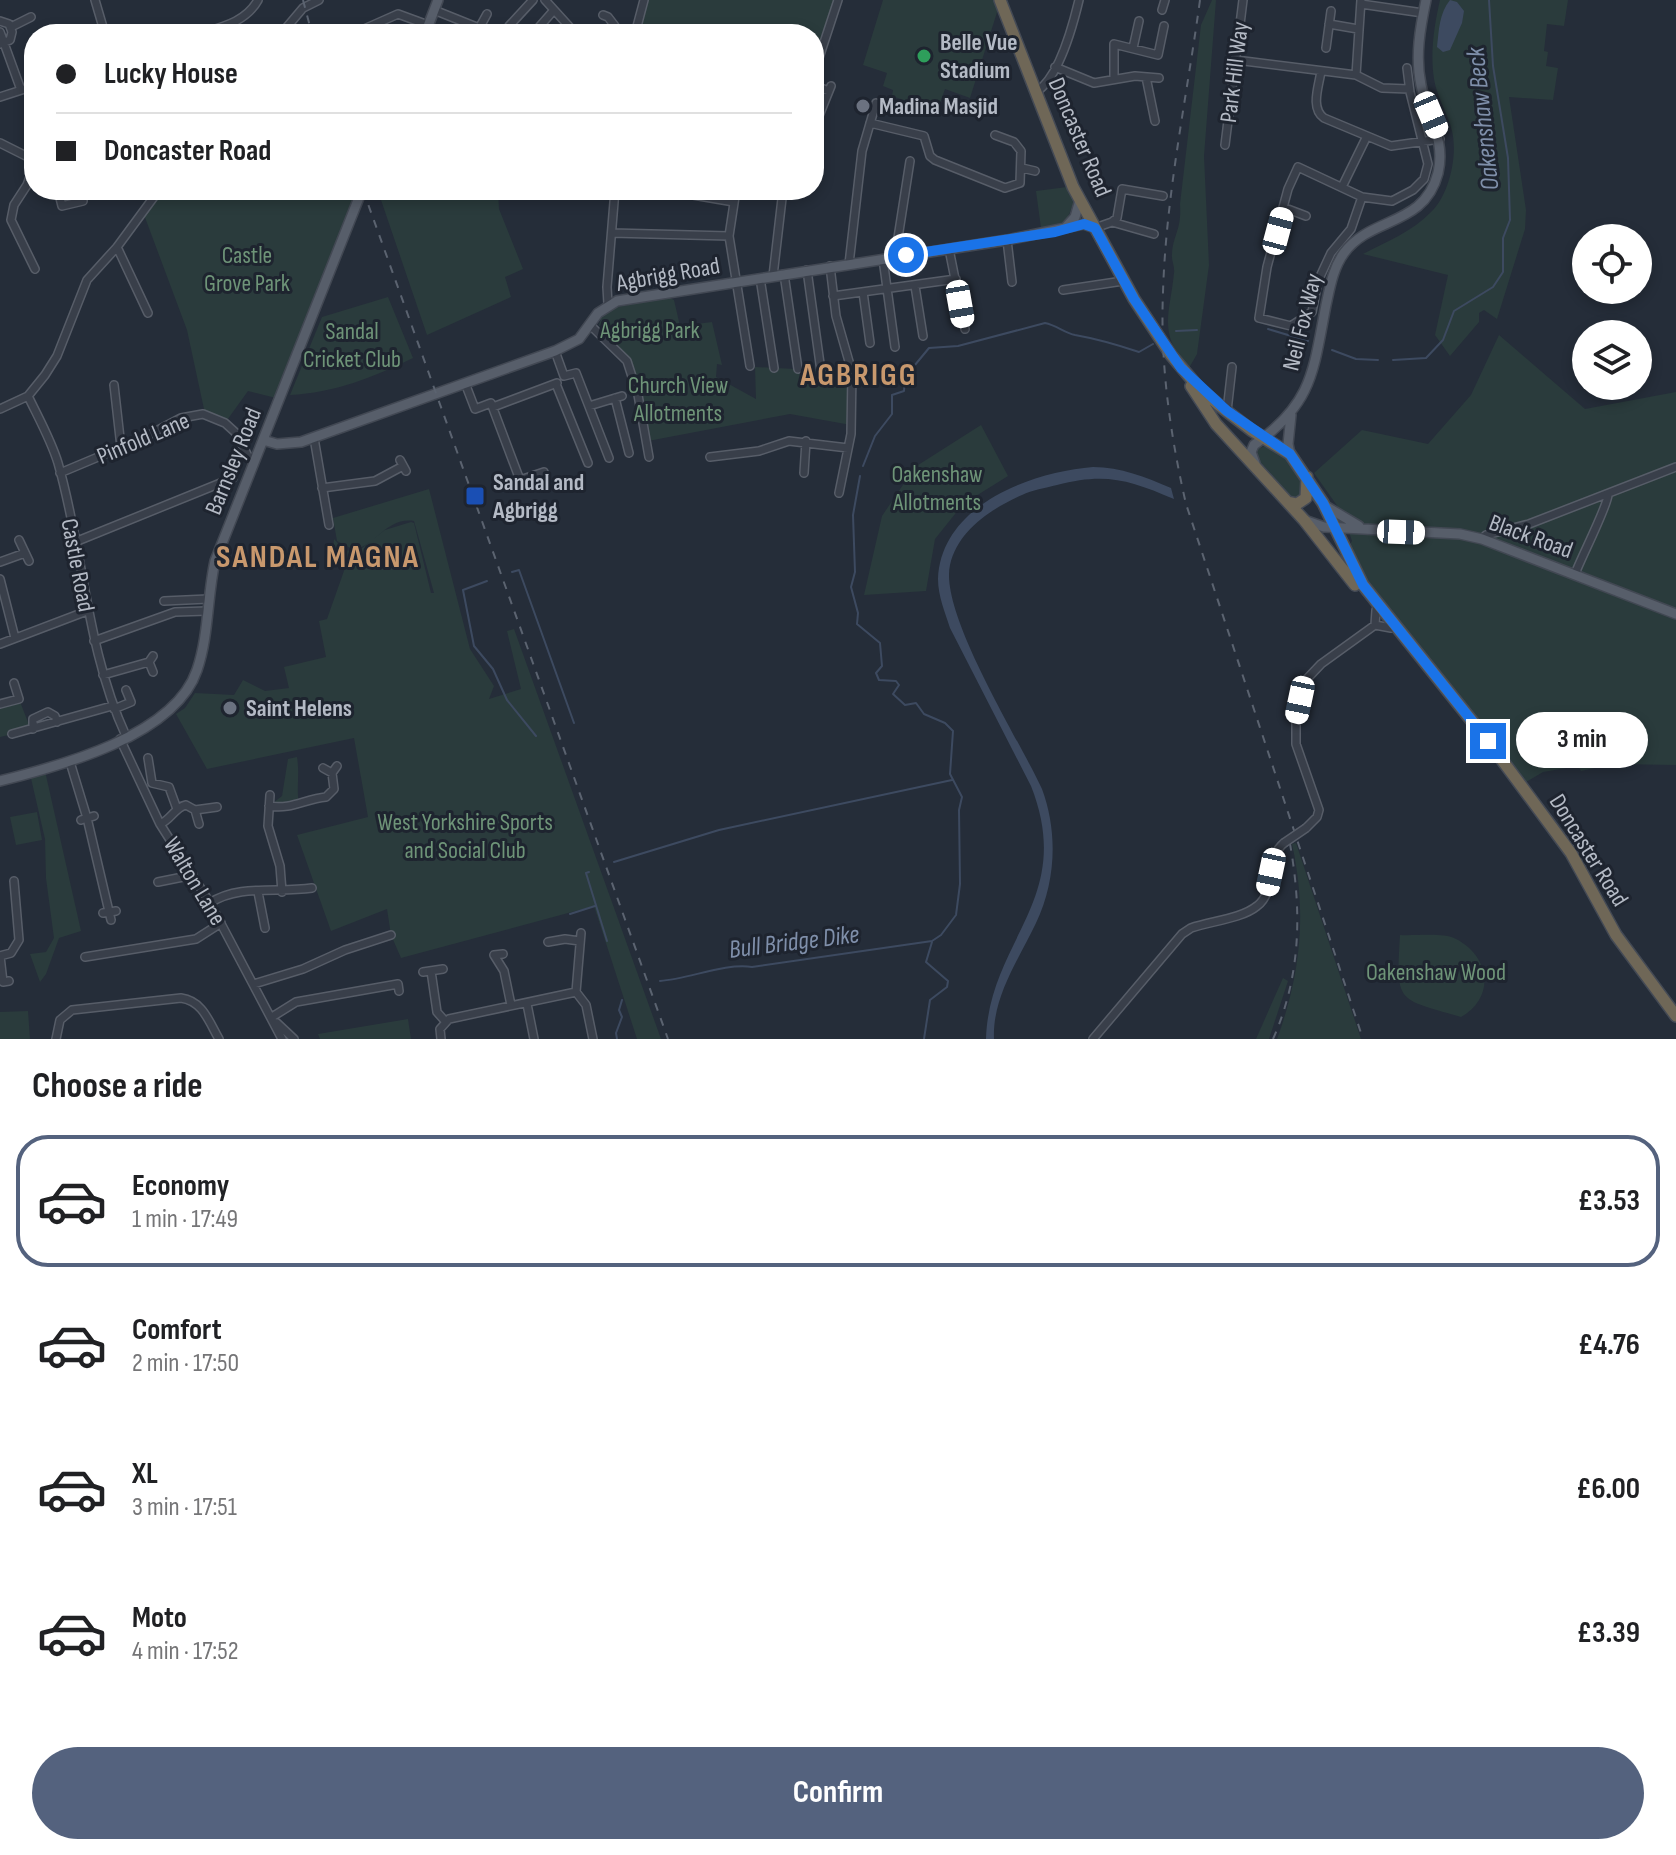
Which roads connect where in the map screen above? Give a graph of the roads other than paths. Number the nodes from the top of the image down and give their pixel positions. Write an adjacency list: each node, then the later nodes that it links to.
1 (95, 0): 24 (street)
2 (258, 0): 25 (street)
3 (319, 0): 26 (street)
4 (533, 0): 32 (street)
5 (545, 0): 15 (street)
6 (644, 0): 36 (street)
7 (838, 0): 42 (street)
8 (1000, 0): 58 (highway, Doncaster Road)
9 (1079, 0): 47 (street)
10 (1165, 0): 16 (street)
11 (1243, 0): 46 (street, Park Hill Way)
12 (1426, 0): 18 (main road, Neil Fox Way)
13 (1361, 2): 18 (street); 40 (street)
14 (436, 5): 29 (main road); 30 (street)
15 (554, 10): 33 (street); 34 (street)
16 (1162, 10)
17 (1331, 11): 37 (street)
18 (1423, 13): 66 (main road, Neil Fox Way)
19 (487, 14): 31 (street)
20 (603, 15): 35 (street)
21 (31, 17): 39 (street)
22 (0, 21): 39 (street)
23 (1139, 21): 44 (street)
24 (102, 24)
25 (228, 24)
26 (289, 24)
27 (376, 24): 28 (street)
28 (416, 24)
29 (428, 24)
30 (467, 24)
31 (482, 24)
32 (511, 24)
33 (542, 24)
34 (567, 24)
35 (612, 24)
36 (638, 24)
37 (1329, 24): 40 (street); 45 (street)
38 (1164, 26): 44 (street)
39 (11, 27): 43 (street)
40 (1358, 29): 50 (street)
41 (0, 32): 43 (street)
42 (824, 43)
43 (3, 44): 57 (street)
44 (1133, 48): 53 (street)
45 (1326, 48)
46 (1236, 60): 49 (street); 69 (street, Park Hill Way)
47 (1055, 67): 53 (street); 58 (street)
48 (1407, 68): 56 (street)
49 (1321, 71): 50 (street); 65 (street)
50 (1356, 75): 56 (street)
51 (1146, 77): 52 (street); 53 (street); 62 (street)
52 (1159, 78)
53 (1114, 79)
54 (824, 88): 61 (street)
55 (24, 89): 57 (street)
56 (1409, 89): 67 (street)
57 (21, 90): 59 (street)
58 (1036, 92): 86 (highway, Doncaster Road)
59 (0, 97)
60 (876, 103): 63 (street)
61 (824, 104)
62 (1155, 121)
63 (870, 123): 72 (street); 104 (street)
64 (995, 135): 72 (street)
65 (1367, 136): 67 (street); 76 (street)
66 (1440, 139): 67 (street); 143 (main road, Neil Fox Way)
67 (1425, 142): 79 (street)
68 (0, 143): 70 (street)
69 (1225, 145)
70 (24, 157)
71 (910, 161): 75 (street)
72 (1022, 168): 73 (street)
73 (1035, 171)
74 (897, 179): 75 (street)
75 (907, 180): 102 (street)
76 (1342, 187): 79 (street); 89 (street)
77 (24, 191): 106 (street)
78 (1163, 196): 91 (street)
79 (1362, 197): 89 (street)
80 (60, 200): 87 (street)
81 (152, 200): 100 (street)
82 (358, 200): 147 (main road, Barnsley Road)
83 (614, 200): 95 (street)
84 (722, 200): 88 (street)
85 (782, 200): 109 (street)
86 (1080, 200): 92 (highway, Doncaster Road); 94 (main road)
87 (83, 201)
88 (734, 202): 97 (street)
89 (1285, 208): 90 (street)
90 (1306, 216)
91 (1112, 222): 92 (street); 96 (street)
92 (1095, 228): 93 (main road, Agbrigg Road); 94 (main road, Agbrigg Road); 99 (highway, Doncaster Road)
93 (1081, 229): 94 (main road, Agbrigg Road); 99 (main road)
94 (1062, 230): 98 (main road, Agbrigg Road)
95 (612, 233): 97 (street); 120 (street)
96 (1154, 234)
97 (729, 236): 113 (street)
98 (1007, 240): 101 (main road, Agbrigg Road); 114 (street)
99 (1103, 244): 112 (highway, Doncaster Road)
100 (117, 247): 121 (street); 138 (street)
101 (949, 249): 102 (main road, Agbrigg Road); 111 (street)
102 (895, 257): 103 (main road, Agbrigg Road)
103 (883, 259): 104 (main road, Agbrigg Road); 116 (street)
104 (849, 264): 105 (main road, Agbrigg Road)
105 (830, 266): 107 (main road, Agbrigg Road); 119 (street)
106 (21, 269)
107 (807, 270): 108 (main road, Agbrigg Road); 133 (street)
108 (784, 274): 109 (main road, Agbrigg Road); 132 (street)
109 (773, 276): 110 (main road, Agbrigg Road)
110 (760, 278): 113 (main road, Agbrigg Road); 130 (street)
111 (956, 279): 115 (street); 123 (street)
112 (1123, 281): 117 (street); 131 (highway, Doncaster Road)
113 (736, 282): 120 (main road, Agbrigg Road); 128 (street)
114 (1012, 282)
115 (915, 286): 116 (street); 124 (street)
116 (887, 288): 118 (street); 126 (street)
117 (1063, 290)
118 (863, 292): 119 (street); 125 (street)
119 (833, 296): 150 (street)
120 (608, 304): 122 (main road, Agbrigg Road)
121 (148, 313)
122 (590, 325): 127 (main road, Agbrigg Road); 153 (street)
123 (965, 329)
124 (923, 336)
125 (870, 343)
126 (895, 347)
127 (555, 351): 134 (street); 135 (main road, Agbrigg Road)
128 (750, 366)
129 (1232, 367): 141 (street)
130 (774, 368)
131 (1181, 368): 141 (highway, Doncaster Road); 146 (highway, Doncaster Road)
132 (798, 369)
133 (821, 371)
134 (564, 376): 136 (street); 139 (street)
135 (465, 383): 140 (street); 145 (main road, Agbrigg Road)
136 (556, 384): 140 (street); 157 (street)
137 (114, 385): 149 (street)
138 (28, 396): 142 (street); 162 (street, Castle Road)
139 (589, 406): 151 (street); 155 (street)
140 (493, 407): 161 (street)
141 (1223, 408): 144 (highway, Doncaster Road); 146 (highway)
142 (0, 409)
143 (1291, 415): 144 (main road, Neil Fox Way); 152 (main road, Neil Fox Way)
144 (1264, 437): 152 (highway, Doncaster Road); 160 (main road)
145 (314, 438): 147 (main road, Agbrigg Road); 166 (street)
146 (1229, 439): 160 (highway, Doncaster Road)
147 (263, 440): 156 (main road, Barnsley Road)
148 (806, 441): 150 (street); 154 (street); 163 (street)
149 (121, 447): 156 (street, Pinfold Lane); 162 (street, Pinfold Lane)
150 (848, 448): 167 (street)
151 (629, 453)
152 (1290, 454): 164 (highway, Doncaster Road)
153 (649, 457)
154 (710, 457)
155 (609, 458)
156 (255, 460): 182 (main road, Barnsley Road)
157 (588, 463)
158 (403, 465): 166 (street)
159 (1676, 467): 168 (street)
160 (1258, 470): 169 (highway, Doncaster Road)
161 (544, 472)
162 (60, 473): 177 (street, Castle Road)
163 (804, 473)
164 (1307, 476): 169 (highway); 170 (highway, Doncaster Road)
165 (233, 478): 177 (street)
166 (322, 488): 172 (street)
167 (839, 493)
168 (1608, 495): 175 (street); 180 (street)
169 (1288, 502): 171 (highway, Doncaster Road)
170 (1323, 503): 173 (highway, Doncaster Road); 174 (main road, Black Road)
171 (1304, 520): 173 (main road, Black Road); 187 (highway, Doncaster Road)
172 (329, 525)
173 (1335, 527): 174 (main road, Black Road); 178 (highway, Doncaster Road)
174 (1366, 528): 175 (main road, Black Road); 178 (main road)
175 (1482, 539): 180 (main road, Black Road)
176 (19, 540): 179 (street)
177 (75, 542): 184 (street, Castle Road)
178 (1345, 552): 187 (highway, Doncaster Road)
179 (0, 562)
180 (1575, 574): 186 (main road, Black Road)
181 (0, 579): 188 (street)
182 (208, 599): 183 (street); 185 (main road, Barnsley Road)
183 (164, 601)
184 (87, 611): 188 (street); 189 (street, Castle Road)
185 (207, 611): 189 (street); 200 (main road, Barnsley Road)
186 (1676, 614)
187 (1381, 619): 192 (highway, Doncaster Road); 192 (highway, Doncaster Road); 245 (street, bridge)
188 (15, 638): 190 (street)
189 (94, 641): 193 (street, Castle Road)
190 (0, 644)
191 (153, 672): 193 (street)
192 (1432, 672): 235 (highway, Doncaster Road)
193 (103, 675): 197 (street, Castle Road)
194 (14, 683): 196 (street)
195 (126, 690): 197 (street)
196 (0, 704)
197 (113, 707): 198 (street); 200 (street, Castle Road)
198 (32, 730): 199 (street); 201 (street)
199 (12, 734)
200 (123, 737): 203 (main road, Barnsley Road); 211 (street, Walton Lane)
201 (34, 740)
202 (149, 758): 209 (street)
203 (70, 762): 205 (main road, Barnsley Road); 220 (street)
204 (323, 768): 208 (street)
205 (0, 780)
206 (270, 795): 208 (street)
207 (214, 796): 210 (street)
208 (269, 806): 218 (street)
209 (177, 809): 210 (street); 211 (street)
210 (195, 810): 212 (street)
211 (160, 824): 213 (street, Walton Lane)
212 (199, 824)
213 (193, 875): 214 (street); 219 (street, Walton Lane)
214 (158, 882)
215 (11, 884): 226 (street)
216 (312, 888): 218 (street)
217 (258, 892): 218 (street); 219 (street); 222 (street)
218 (282, 892)
219 (210, 903): 221 (street, Walton Lane)
220 (109, 914)
221 (221, 923): 227 (street); 230 (street, Walton Lane)
222 (265, 928)
223 (391, 935): 230 (street)
224 (548, 942): 232 (street)
225 (503, 954): 234 (street)
226 (0, 956): 229 (street)
227 (84, 958)
228 (443, 969): 237 (street)
229 (9, 981)
230 (254, 984): 236 (street, Walton Lane)
231 (399, 991): 236 (street)
232 (576, 992): 233 (street); 244 (street)
233 (527, 1004): 234 (street); 243 (street)
234 (511, 1005): 237 (street)
235 (1676, 1016)
236 (274, 1019): 240 (street, Walton Lane); 241 (street, Walton Lane)
237 (445, 1021): 242 (street)
238 (56, 1039): 239 (street)
239 (219, 1039)
240 (282, 1039)
241 (294, 1039)
242 (441, 1039)
243 (534, 1039)
244 (593, 1039)
245 (1093, 1039)

